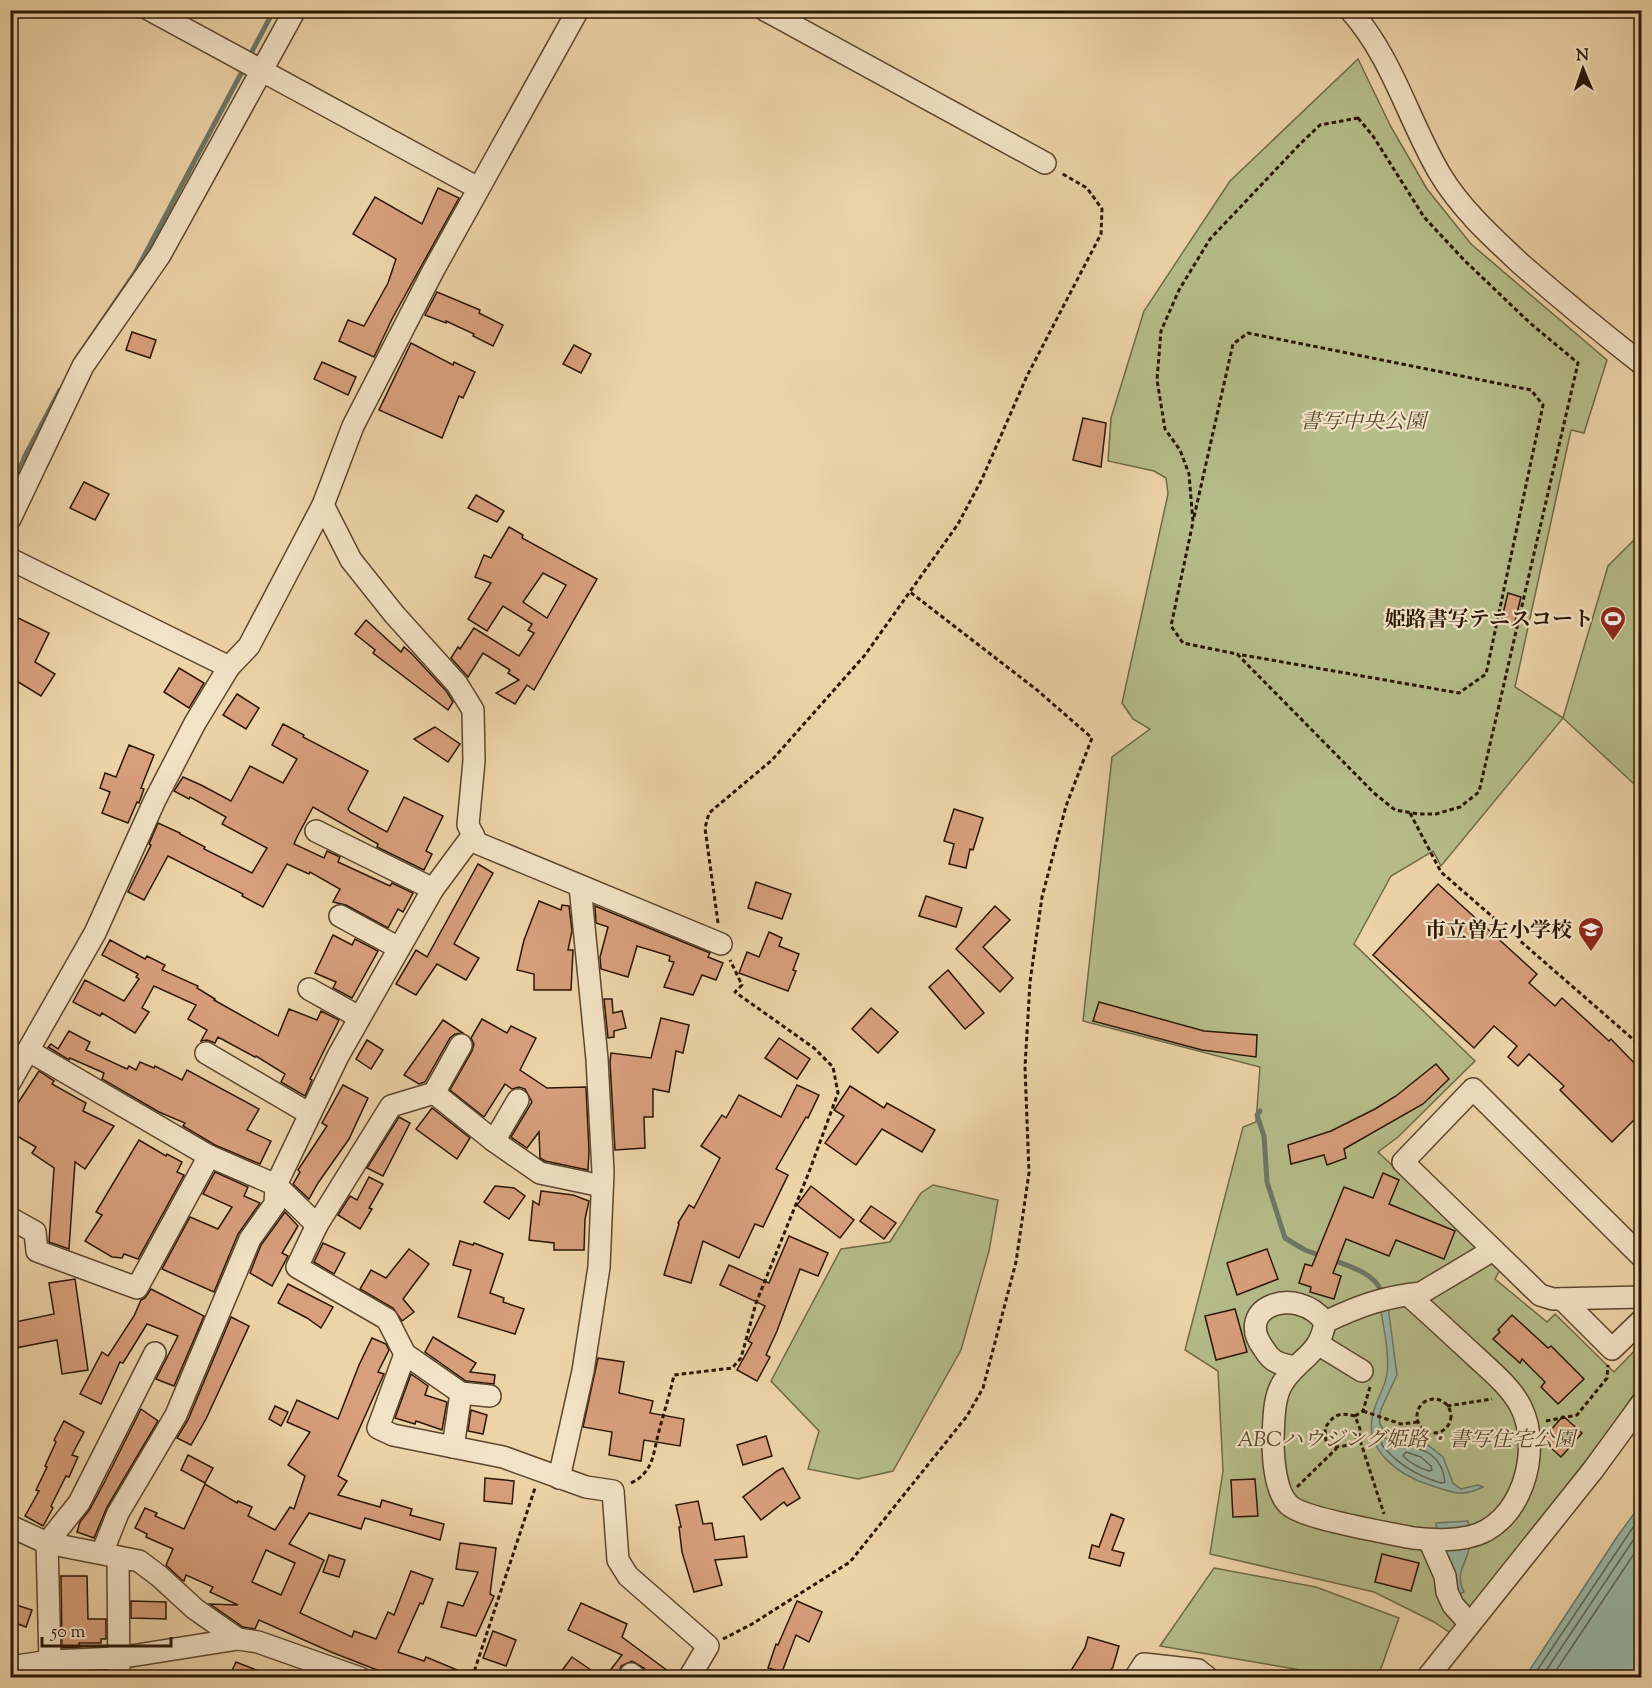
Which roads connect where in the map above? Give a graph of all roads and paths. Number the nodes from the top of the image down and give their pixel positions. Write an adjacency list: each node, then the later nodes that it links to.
1 (150, 10): 6 (street)
2 (295, 10): 6 (street)
3 (578, 10): 8 (street)
4 (765, 10): 7 (street)
5 (1350, 10): 9 (street)
6 (262, 71): 8 (street); 11 (street)
7 (1045, 163): 14 (path)
8 (478, 189): 10 (street)
9 (1641, 364)
10 (323, 506): 16 (street); 19 (street)
11 (10, 519)
12 (1193, 522): 15 (path); 15 (path); 17 (path)
13 (10, 560): 16 (street)
14 (910, 592): 23 (path); 79 (path)
15 (1237, 654): 17 (path)
16 (229, 668): 29 (street)
17 (1410, 813): 28 (path)
18 (316, 831): 21 (street)
19 (473, 835): 20 (street); 21 (street)
20 (580, 886): 23 (street); 38 (street)
21 (433, 889): 24 (street)
22 (340, 916): 24 (street)
23 (721, 944): 70 (path)
24 (399, 948): 26 (street)
25 (309, 989): 26 (street)
26 (359, 1017): 34 (street)
27 (461, 1045): 32 (street)
28 (1641, 1047)
29 (29, 1051): 31 (street); 36 (street)
30 (206, 1053): 34 (street)
31 (10, 1082)
32 (434, 1093): 35 (street); 40 (street)
33 (518, 1100): 35 (street)
34 (310, 1114): 37 (street)
35 (494, 1141): 38 (street)
36 (209, 1156): 37 (street); 39 (street)
37 (276, 1185): 40 (street); 76 (street)
38 (602, 1186): 68 (street)
39 (10, 1218)
40 (317, 1225): 53 (street)
41 (1493, 1250): 42 (street); 43 (street); 46 (street)
42 (1641, 1257)
43 (1440, 1281): 44 (street); 49 (street)
44 (1391, 1297): 48 (street); 49 (street)
45 (1641, 1297): 46 (street)
46 (1562, 1299): 51 (street)
47 (1641, 1320): 51 (street)
48 (1325, 1322): 50 (street); 54 (street)
49 (1440, 1324): 58 (street)
50 (1318, 1344): 54 (street); 55 (street)
51 (1612, 1349): 64 (path)
52 (155, 1353): 75 (street)
53 (405, 1354): 56 (street); 66 (street)
54 (1296, 1367): 71 (street)
55 (1362, 1371): 61 (path)
56 (461, 1393): 57 (street); 66 (street)
57 (490, 1396)
58 (1513, 1396): 60 (path); 64 (street)
59 (1641, 1403): 77 (street)
60 (1447, 1406): 63 (path); 63 (path)
61 (1362, 1411): 62 (path); 63 (path)
62 (1355, 1416): 65 (path); 67 (path)
63 (1418, 1422)
64 (1529, 1427): 74 (street)
65 (1359, 1437): 67 (path); 73 (path)
66 (453, 1447): 68 (street)
67 (1338, 1447): 71 (path)
68 (559, 1478): 70 (street)
69 (535, 1488): 84 (path)
70 (613, 1491): 79 (street)
71 (1285, 1499): 73 (street)
72 (10, 1526): 75 (street)
73 (1390, 1533): 74 (street)
74 (1433, 1540): 77 (street)
75 (46, 1542): 76 (street); 80 (street)
76 (110, 1555): 78 (street); 82 (street)
77 (1470, 1624): 88 (street)
78 (238, 1639): 82 (street); 83 (street)
79 (708, 1646): 85 (street)
80 (50, 1661): 81 (street); 82 (street)
81 (10, 1667)
82 (118, 1668)
83 (360, 1677)
84 (472, 1677)
85 (689, 1677)
86 (1135, 1677): 87 (street)
87 (1208, 1677)
88 (1427, 1677)

